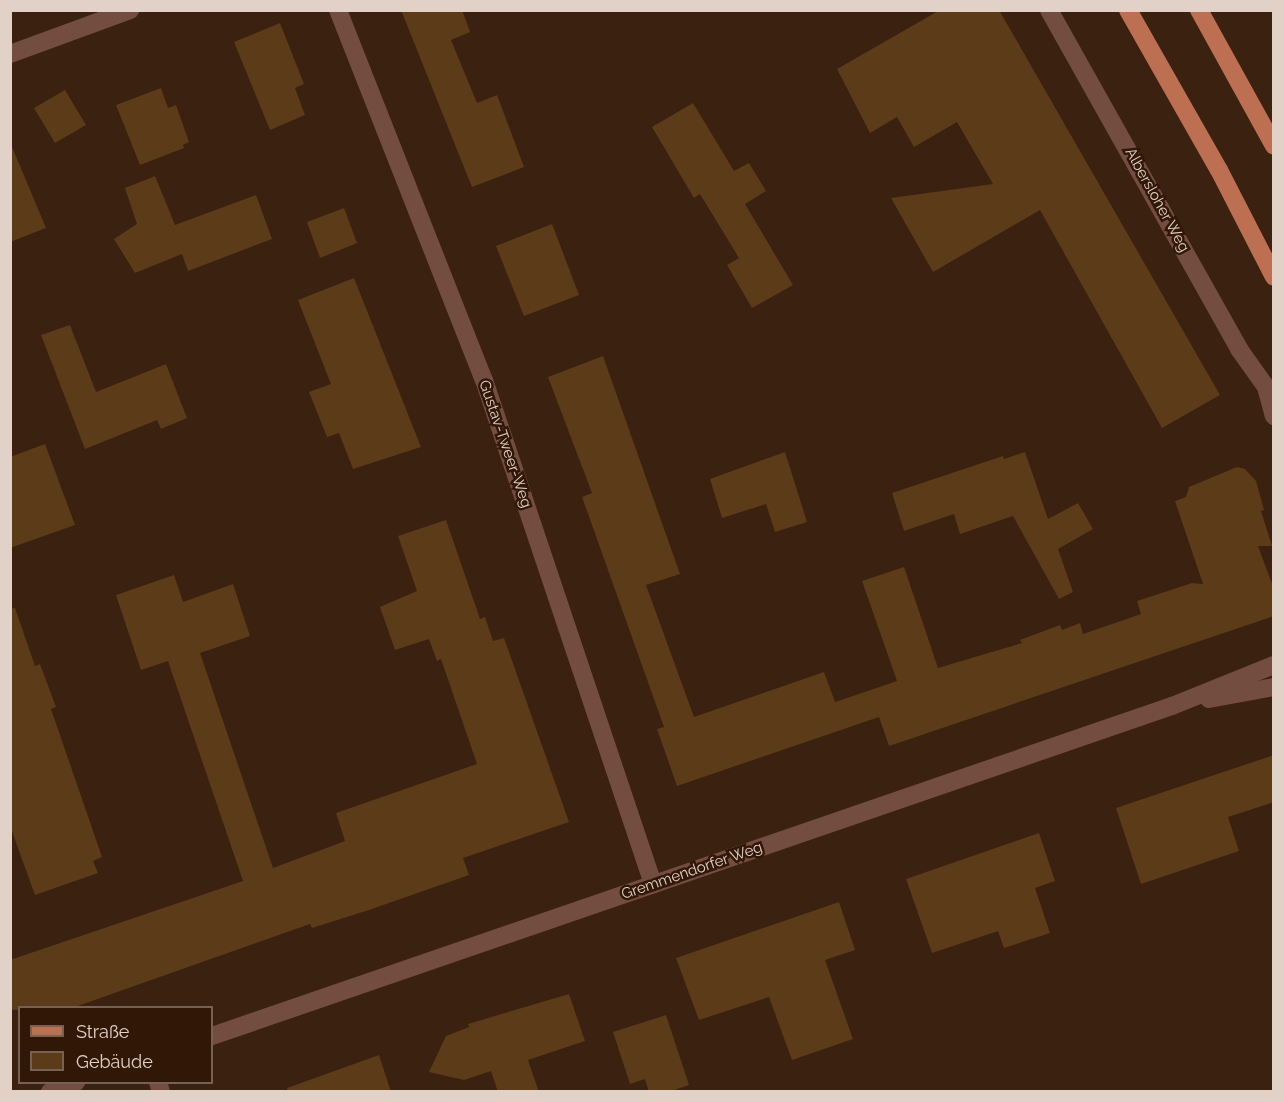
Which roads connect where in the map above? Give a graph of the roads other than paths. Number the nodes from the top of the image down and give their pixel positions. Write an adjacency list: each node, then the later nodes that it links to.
1 (130, 10): 6 (street)
2 (339, 10): 14 (street, Gustav-Tweer-Weg)
3 (1049, 10): 9 (street, Albersloher Weg)
4 (1128, 10): 8 (main road)
5 (1199, 10): 7 (main road)
6 (10, 54)
7 (1274, 146)
8 (1274, 278)
9 (1270, 387): 10 (street, Albersloher Weg)
10 (1274, 416)
11 (1274, 664): 13 (street, Gremmendorfer Weg)
12 (1274, 687): 13 (street, Gremmendorfer Weg)
13 (1172, 706): 14 (street, Gremmendorfer Weg)
14 (653, 884): 15 (street, Gremmendorfer Weg)
15 (213, 1036)
16 (73, 1084): 17 (street)
17 (50, 1092)

